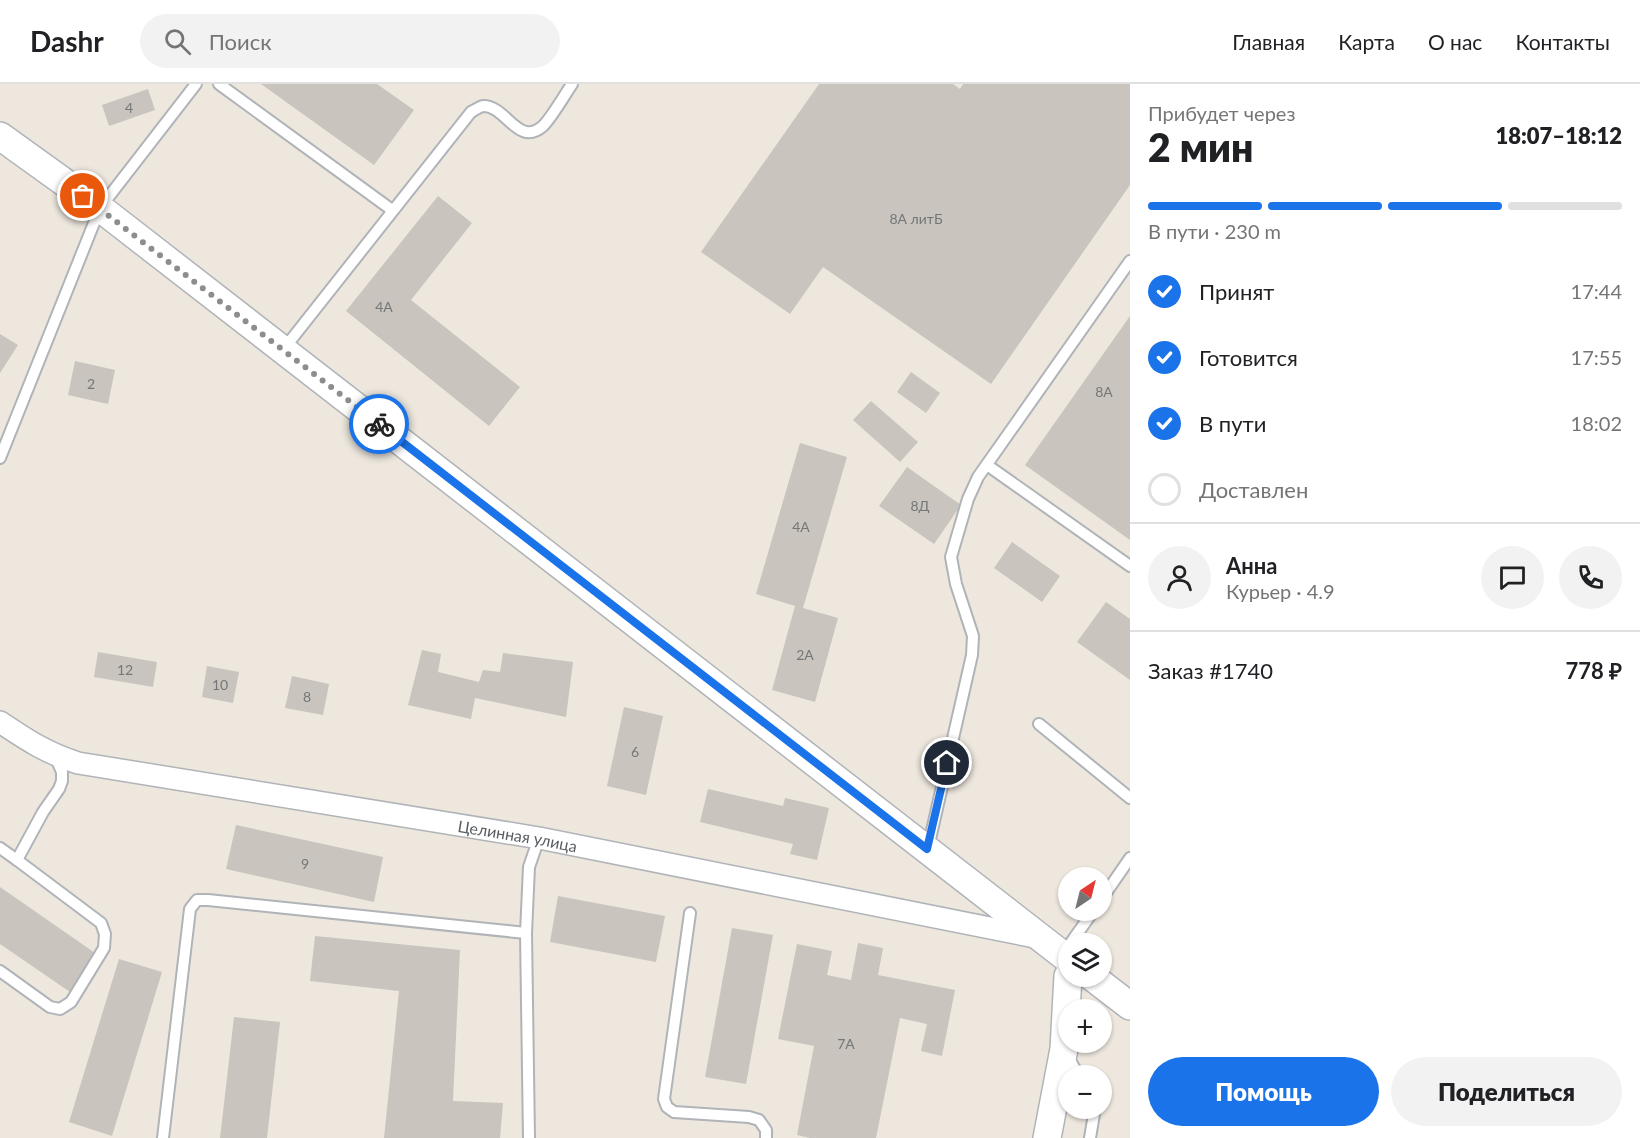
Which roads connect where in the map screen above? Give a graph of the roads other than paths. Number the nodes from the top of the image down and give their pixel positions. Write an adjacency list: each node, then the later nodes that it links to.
1 (196, 84): 5 (lane)
2 (219, 84): 6 (lane)
3 (572, 84): 6 (lane)
4 (0, 136): 5 (street)
5 (100, 208): 8 (street); 9 (lane)
6 (392, 210): 8 (lane)
7 (1130, 261): 10 (lane)
8 (282, 350): 18 (street)
9 (0, 458)
10 (987, 465): 11 (lane); 18 (lane)
11 (1130, 566)
12 (0, 722): 14 (street, Целинная улица)
13 (1039, 724): 15 (lane)
14 (55, 756): 16 (street, Целинная улица); 20 (lane)
15 (1130, 798)
16 (539, 838): 23 (lane); 25 (street, Целинная улица)
17 (0, 848): 20 (lane)
18 (927, 849): 24 (street)
19 (1130, 858): 21 (lane)
20 (17, 860): 26 (lane)
21 (1112, 884)
22 (690, 913): 33 (lane)
23 (525, 933): 31 (lane); 32 (lane)
24 (1058, 951)
25 (1058, 955)
26 (0, 971)
27 (1105, 987): 28 (street)
28 (1130, 1006)
29 (1063, 1053): 34 (street)
30 (1093, 1119): 35 (lane)
31 (163, 1138)
32 (529, 1138)
33 (766, 1138)
34 (1047, 1138)
35 (1090, 1138)

